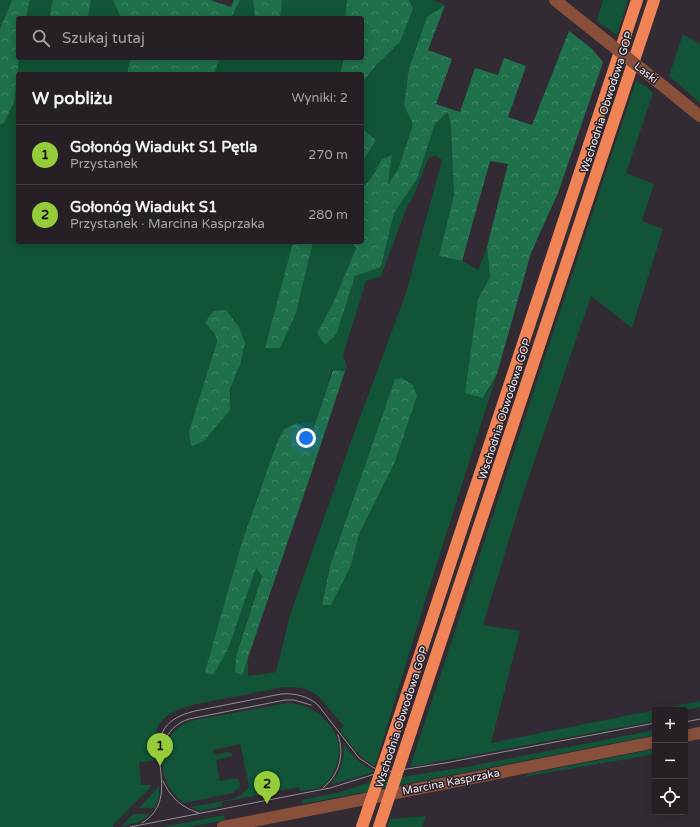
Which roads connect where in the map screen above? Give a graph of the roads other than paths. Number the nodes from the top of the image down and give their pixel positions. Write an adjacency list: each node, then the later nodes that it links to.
1 (555, 0): 4 (street, Laski, bridge)
2 (637, 0): 10 (highway, Wschodnia Obwodowa GOP, bridge)
3 (654, 0): 11 (highway, Wschodnia Obwodowa GOP, bridge)
4 (700, 116)
5 (700, 733): 6 (street)
6 (688, 735)
7 (652, 743): 8 (street, Marcina Kasprzaka)
8 (276, 822): 9 (street, Marcina Kasprzaka)
9 (223, 827)
10 (362, 827)
11 (379, 827)

